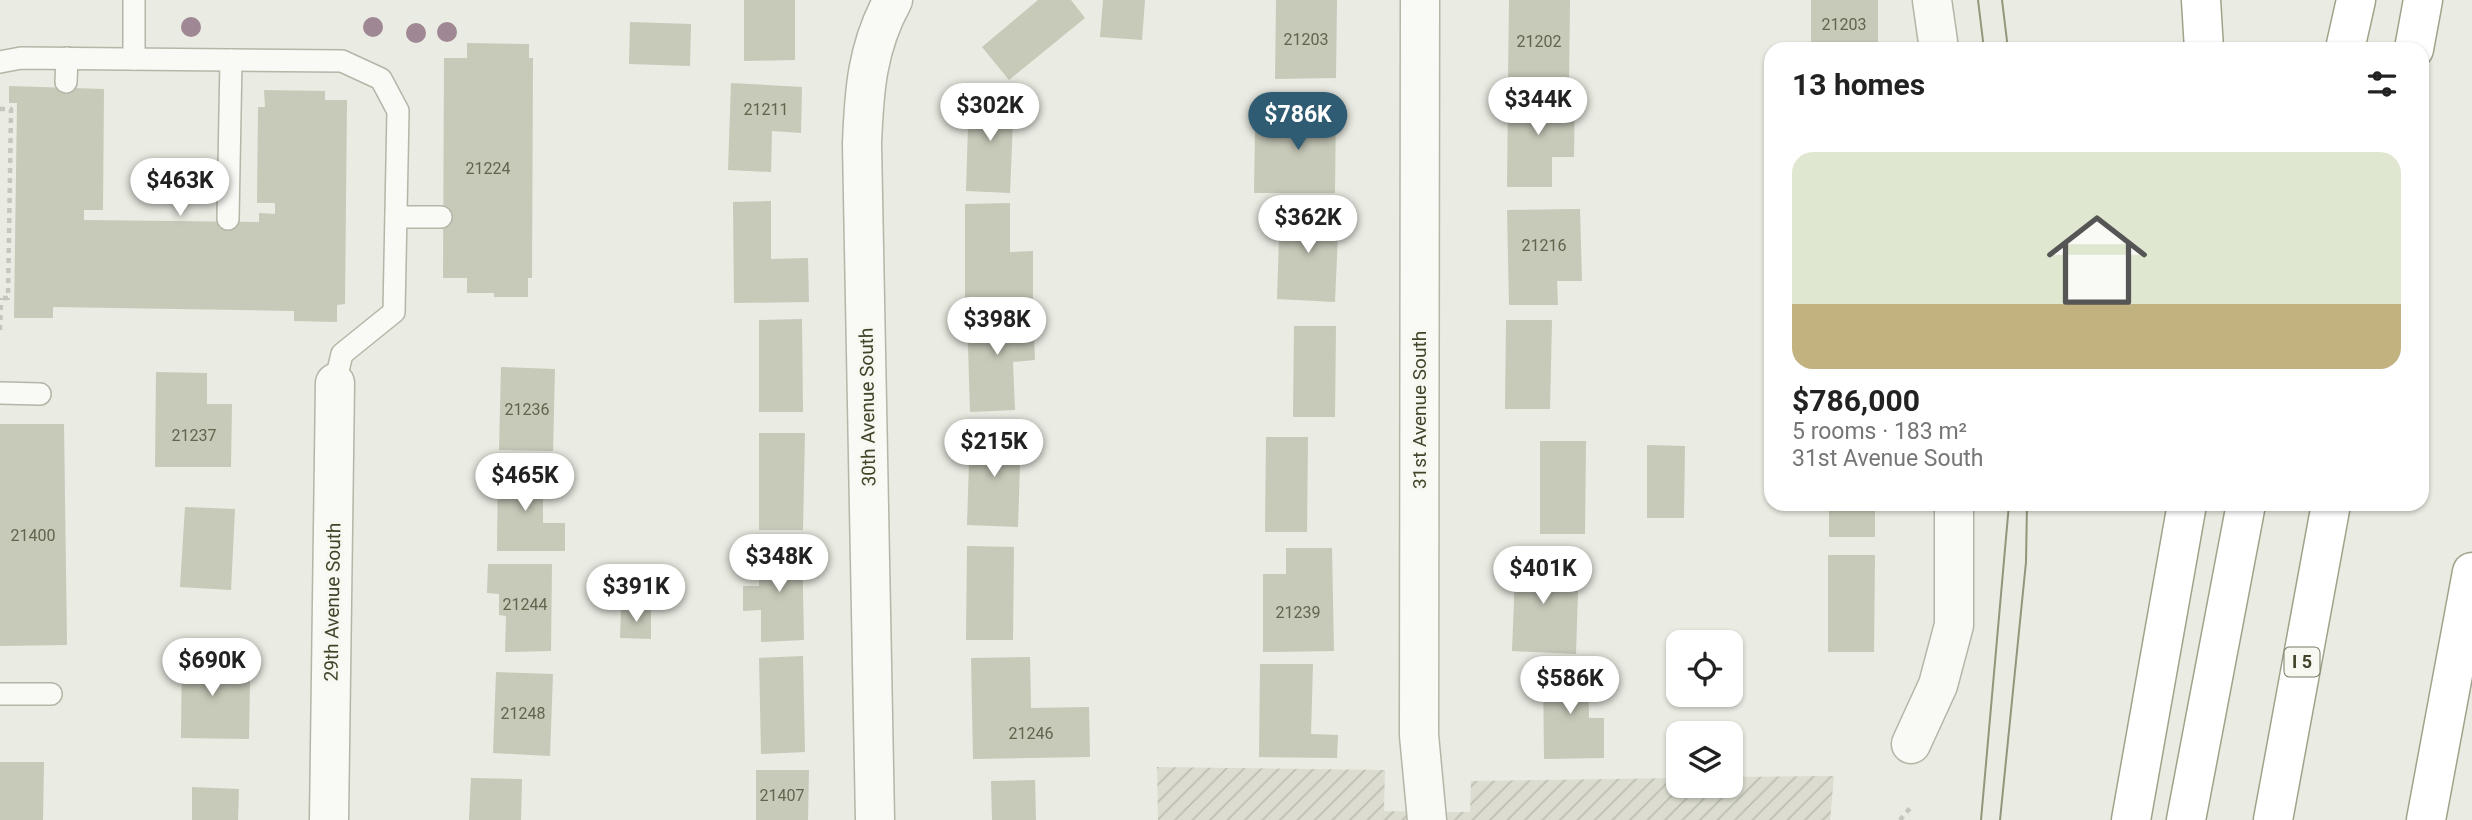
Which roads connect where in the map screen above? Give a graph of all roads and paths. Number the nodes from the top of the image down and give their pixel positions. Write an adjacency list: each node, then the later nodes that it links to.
1 (134, 0): 13 (lane)
2 (892, 0): 36 (street, 30th Avenue South)
3 (1420, 0): 37 (street, 31st Avenue South)
4 (1932, 0): 8 (street)
5 (2201, 0): 9 (highway)
6 (2356, 0): 10 (highway)
7 (2423, 0): 11 (highway)
8 (1938, 42)
9 (2204, 42)
10 (2347, 42)
11 (2415, 42)
12 (66, 58): 13 (lane); 15 (lane); 16 (lane)
13 (134, 59): 14 (lane)
14 (231, 60): 18 (lane); 20 (lane)
15 (0, 62)
16 (66, 82)
17 (0, 109): 21 (path)
18 (396, 217): 19 (lane); 23 (lane)
19 (441, 217)
20 (228, 219)
21 (1, 298): 22 (path)
22 (0, 330)
23 (335, 383): 35 (street, 29th Avenue South)
24 (0, 393): 25 (lane)
25 (40, 394)
26 (1954, 511): 33 (street)
27 (2186, 511): 39 (highway)
28 (2245, 511): 40 (highway)
29 (2329, 511): 41 (highway, I 5)
30 (2472, 572): 42 (highway)
31 (0, 694): 32 (lane)
32 (51, 694)
33 (1912, 744)
34 (1912, 807): 38 (path)
35 (329, 820)
36 (875, 820)
37 (1427, 820)
38 (1900, 820)
39 (2131, 820)
40 (2186, 820)
41 (2273, 820)
42 (2426, 820)

